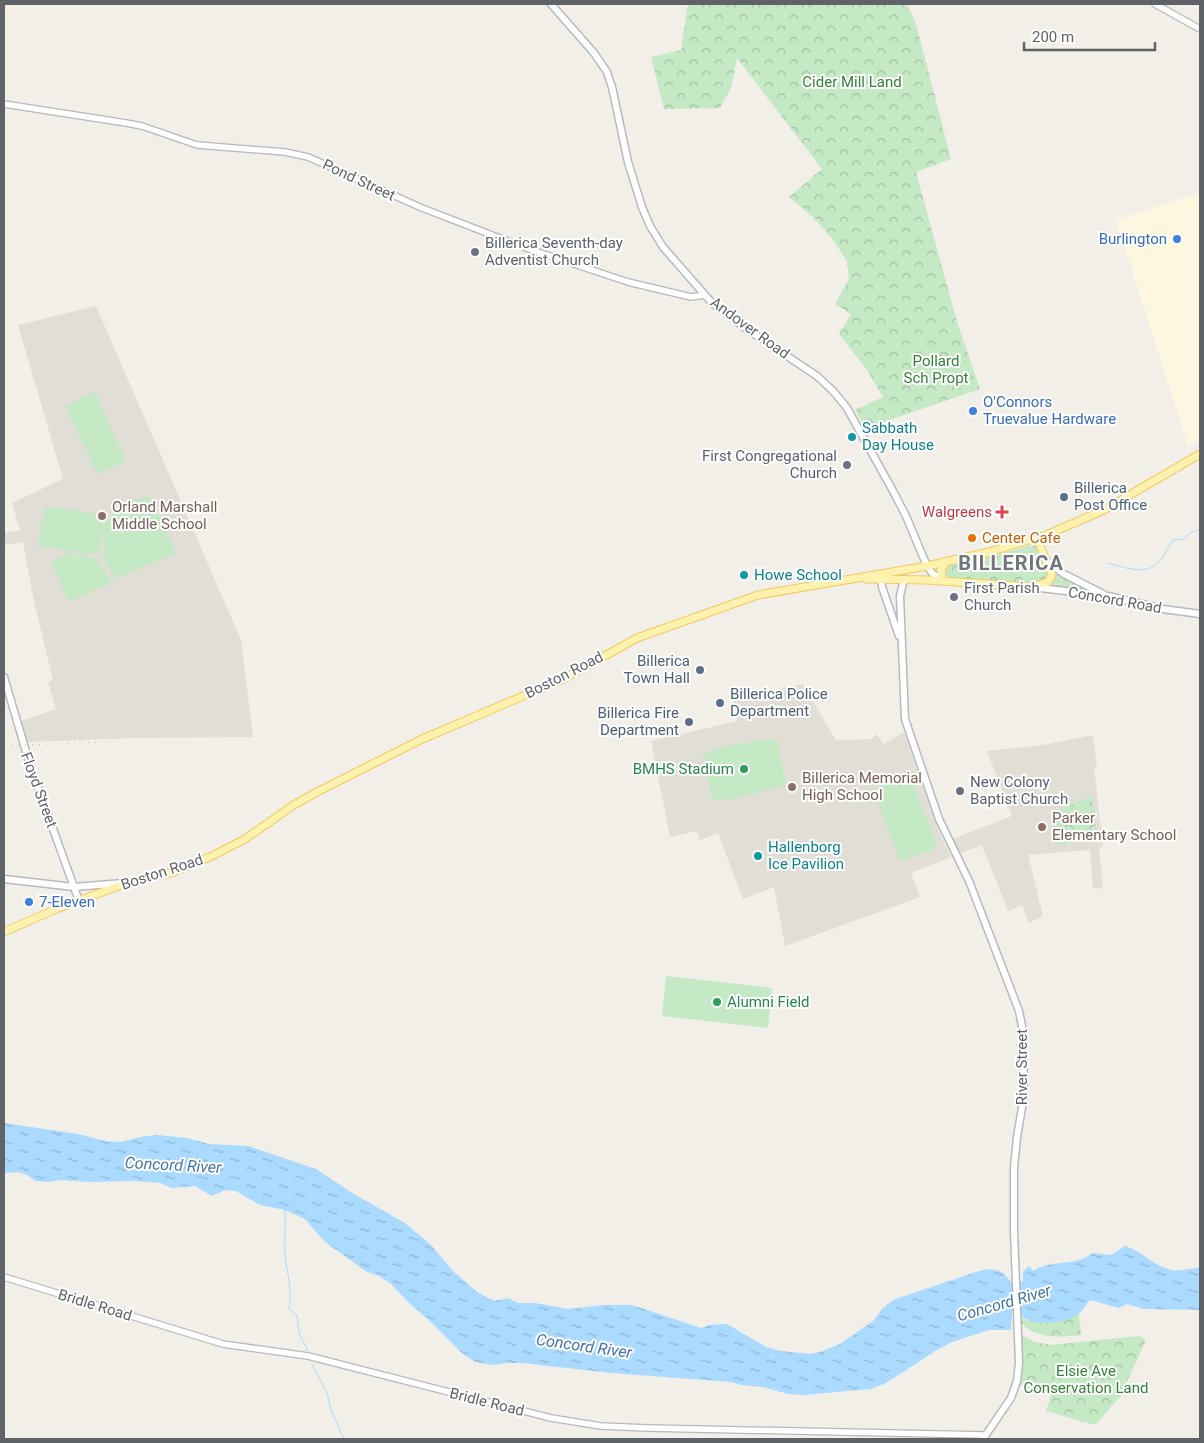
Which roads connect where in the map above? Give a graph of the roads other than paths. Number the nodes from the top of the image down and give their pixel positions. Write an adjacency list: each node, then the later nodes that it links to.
1 (551, 4): 5 (main road, Andover Road)
2 (1155, 4): 3 (street)
3 (1200, 29)
4 (4, 104): 5 (street, Pond Street)
5 (705, 295): 10 (main road, Andover Road)
6 (1200, 454): 7 (main road, Boston Road)
7 (1037, 538): 8 (main road); 9 (main road, Boston Road)
8 (1047, 561): 14 (main road, Concord Road); 15 (main road)
9 (946, 562): 10 (main road, Boston Road); 13 (main road)
10 (927, 566): 11 (main road, Boston Road); 13 (main road)
11 (881, 576): 12 (main road, Concord Road); 17 (main road, River Street); 21 (main road, Boston Road)
12 (904, 579): 13 (main road, Concord Road); 17 (main road, River Street)
13 (943, 581): 14 (main road, Concord Road)
14 (1031, 587): 15 (main road, Concord Road)
15 (1108, 596): 16 (main road, Concord Road)
16 (1200, 614)
17 (903, 646): 27 (main road, River Street)
18 (4, 677): 19 (main road, Floyd Street)
19 (68, 872): 22 (main road); 23 (main road, Floyd Street)
20 (4, 879): 22 (main road)
21 (127, 883): 23 (main road); 24 (main road, Boston Road)
22 (59, 886): 23 (main road)
23 (74, 887): 24 (main road, Floyd Street)
24 (79, 902): 25 (main road, Boston Road)
25 (4, 932)
26 (4, 1277): 27 (street, Bridle Road)
27 (984, 1437)

